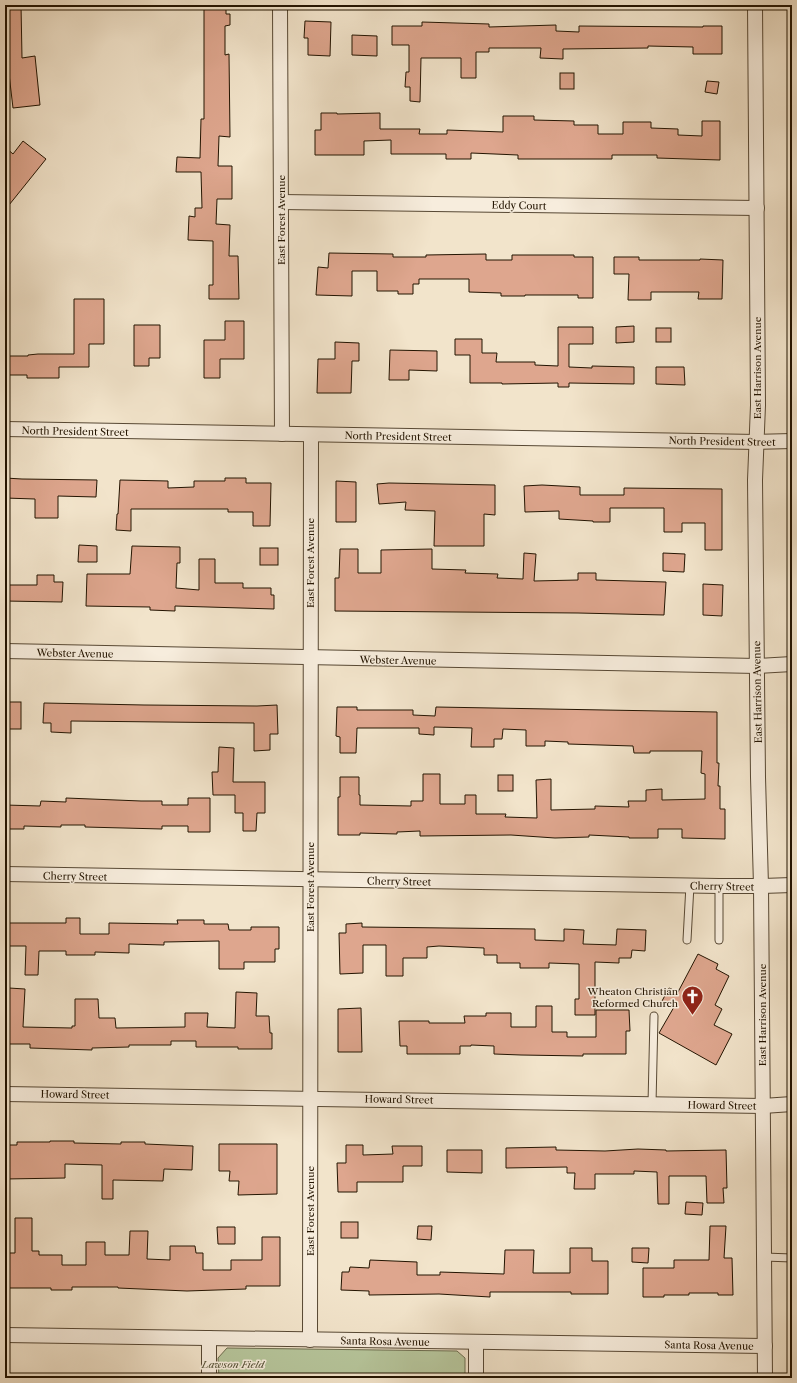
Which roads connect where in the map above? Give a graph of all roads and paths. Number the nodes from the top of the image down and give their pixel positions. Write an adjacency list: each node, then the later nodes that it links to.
1 (280, 5): 3 (street, East Forest Avenue)
2 (755, 5): 4 (street, East Harrison Avenue)
3 (281, 202): 4 (street, Eddy Court); 6 (street, East Forest Avenue)
4 (757, 208): 9 (street, East Harrison Avenue)
5 (5, 429): 6 (street, North President Street)
6 (282, 434): 7 (street, North President Street)
7 (311, 435): 9 (street, North President Street); 11 (street, East Forest Avenue)
8 (792, 441): 9 (street, North President Street)
9 (756, 442): 13 (street, East Harrison Avenue)
10 (5, 651): 11 (street, Webster Avenue)
11 (310, 658): 13 (street, Webster Avenue); 15 (street, East Forest Avenue)
12 (792, 664): 13 (street, Webster Avenue)
13 (757, 666): 19 (street, East Harrison Avenue)
14 (5, 874): 15 (street, Cherry Street)
15 (310, 880): 16 (street, Cherry Street); 24 (street, East Forest Avenue)
16 (690, 885): 18 (street, Cherry Street); 20 (lane)
17 (792, 885): 19 (street, Cherry Street)
18 (719, 886): 19 (street, Cherry Street); 21 (lane)
19 (761, 886): 27 (street, East Harrison Avenue)
20 (687, 940)
21 (720, 940)
22 (654, 1016): 25 (lane)
23 (5, 1094): 24 (street, Howard Street)
24 (310, 1098): 25 (street, Howard Street); 32 (street, East Forest Avenue)
25 (652, 1104): 27 (street, Howard Street)
26 (792, 1104): 27 (street, Howard Street)
27 (763, 1106): 28 (street, East Harrison Avenue)
28 (764, 1257): 29 (lane); 34 (street, East Harrison Avenue)
29 (792, 1258)
30 (5, 1335): 31 (street, Santa Rosa Avenue)
31 (209, 1338): 32 (street, Santa Rosa Avenue); 35 (street)
32 (310, 1340): 33 (street, Santa Rosa Avenue)
33 (476, 1342): 34 (street, Santa Rosa Avenue); 36 (street)
34 (765, 1346): 37 (street, East Harrison Avenue)
35 (209, 1378)
36 (476, 1378)
37 (765, 1378)

